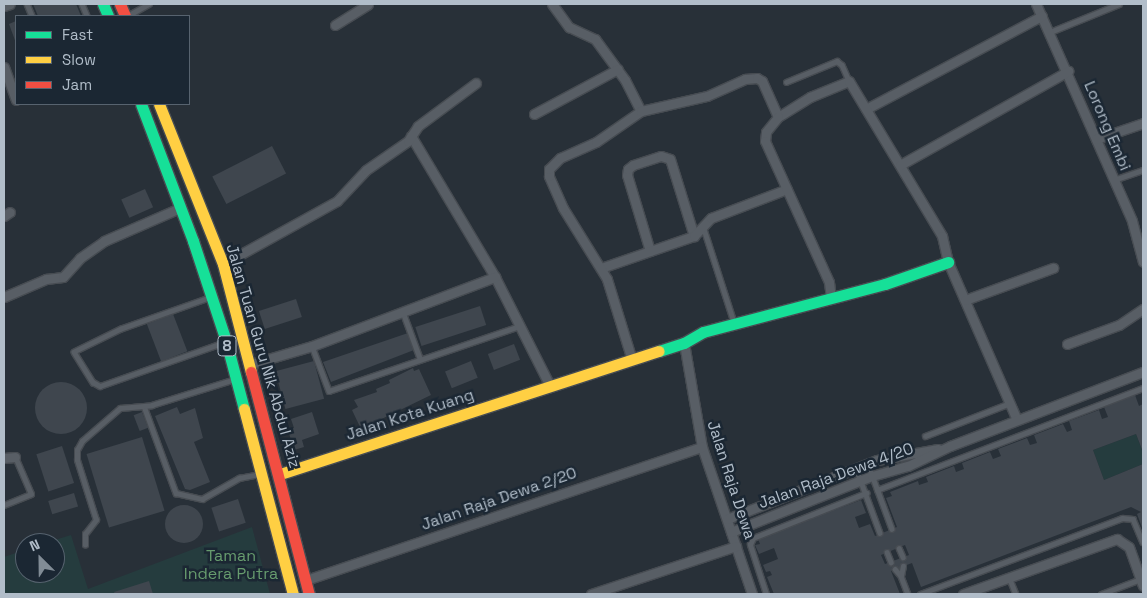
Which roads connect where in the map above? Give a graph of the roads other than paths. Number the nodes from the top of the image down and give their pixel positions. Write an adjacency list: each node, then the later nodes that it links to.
1 (10, 4): 7 (street)
2 (149, 4): 8 (lane)
3 (368, 4): 10 (street)
4 (552, 4): 13 (street)
5 (1036, 4): 9 (street, Lorong Embi)
6 (1119, 4): 11 (lane)
7 (4, 6)
8 (128, 15)
9 (1042, 16): 11 (street, Lorong Embi); 21 (street)
10 (335, 25)
11 (1050, 32): 14 (street, Lorong Embi)
12 (4, 67): 18 (street)
13 (618, 69): 22 (street); 23 (street)
14 (1068, 71): 27 (street, Lorong Embi); 28 (street)
15 (849, 81): 16 (lane); 21 (street); 24 (street)
16 (786, 82)
17 (476, 83): 26 (street)
18 (15, 96)
19 (141, 105): 32 (main road, Jalan Tuan Guru Nik Abdul Aziz / 8)
20 (159, 105): 39 (main road, Jalan Tuan Guru Nik Abdul Aziz / 8)
21 (866, 109): 28 (street)
22 (640, 111): 24 (street); 40 (street)
23 (534, 114)
24 (778, 116): 31 (street)
25 (1143, 123): 27 (street)
26 (411, 136): 39 (street); 42 (street)
27 (1096, 138): 30 (street, Lorong Embi)
28 (900, 165): 37 (street)
29 (1143, 170): 30 (lane)
30 (1114, 180): 35 (street, Lorong Embi)
31 (787, 189): 33 (street); 45 (street)
32 (180, 208): 43 (street); 44 (main road, Jalan Tuan Guru Nik Abdul Aziz / 8)
33 (703, 226): 34 (street); 49 (lane)
34 (694, 236): 36 (street); 36 (street)
35 (1141, 244): 38 (street, Lorong Embi)
36 (650, 251): 40 (street)
37 (948, 262): 45 (main road, Jalan Kota Kuang); 46 (street)
38 (1143, 262)
39 (223, 264): 44 (main road); 57 (main road, Jalan Tuan Guru Nik Abdul Aziz / 8)
40 (601, 268): 56 (street)
41 (1053, 268): 46 (street)
42 (495, 277): 48 (street); 50 (street)
43 (4, 297)
44 (212, 297): 51 (main road, Jalan Tuan Guru Nik Abdul Aziz / 8); 51 (lane)
45 (831, 298): 49 (main road, Jalan Kota Kuang)
46 (965, 300): 62 (street)
47 (1143, 309): 53 (street)
48 (403, 312): 54 (street); 55 (lane)
49 (734, 323): 52 (main road, Jalan Kota Kuang)
50 (520, 326): 55 (lane); 60 (street)
51 (226, 341): 59 (main road, Jalan Tuan Guru Nik Abdul Aziz / 8)
52 (684, 343): 56 (main road, Jalan Kota Kuang); 67 (street, Jalan Raja Dewa)
53 (1067, 344)
54 (312, 346): 55 (lane); 57 (street)
55 (420, 358)
56 (632, 360): 60 (main road, Jalan Kota Kuang)
57 (251, 364): 73 (main road, Jalan Tuan Guru Nik Abdul Aziz / 8)
58 (1143, 372): 64 (street, Jalan Raja Dewa 4/20)
59 (237, 378): 63 (lane); 72 (main road, Jalan Tuan Guru Nik Abdul Aziz / 8)
60 (550, 386): 73 (main road, Jalan Kota Kuang)
61 (1143, 388): 76 (lane)
62 (1010, 404): 64 (street); 65 (lane)
63 (144, 406): 72 (lane); 84 (lane)
64 (1017, 420): 66 (street, Jalan Raja Dewa 4/20)
65 (925, 436)
66 (950, 446): 70 (street, Jalan Raja Dewa 4/20); 74 (street, Jalan Raja Dewa 4/20)
67 (702, 447): 79 (street, Jalan Raja Dewa); 94 (street, Jalan Raja Dewa 2/20)
68 (15, 457): 69 (street); 78 (lane)
69 (4, 458)
70 (868, 464): 71 (street, Jalan Raja Dewa 4/20); 74 (lane)
71 (856, 468): 75 (lane); 79 (street, Jalan Raja Dewa 4/20)
72 (263, 474): 96 (main road, Jalan Tuan Guru Nik Abdul Aziz / 8)
73 (280, 474): 94 (main road, Jalan Tuan Guru Nik Abdul Aziz / 8)
74 (872, 476): 75 (street, Jalan Raja Dewa 4/20); 76 (lane)
75 (861, 481): 77 (lane); 81 (street, Jalan Raja Dewa 4/20)
76 (877, 490): 80 (lane)
77 (866, 493): 82 (lane); 100 (lane)
78 (4, 505)
79 (727, 519): 81 (street, Jalan Raja Dewa)
80 (892, 529)
81 (731, 532): 85 (street, Jalan Raja Dewa)
82 (880, 534)
83 (1143, 542): 102 (lane)
84 (85, 545)
85 (736, 546): 98 (street); 99 (street, Jalan Raja Dewa)
86 (899, 548): 88 (lane)
87 (887, 552): 89 (lane)
88 (903, 557)
89 (891, 562)
90 (904, 566): 92 (lane)
91 (895, 569): 92 (lane)
92 (902, 576): 101 (lane)
93 (1009, 577): 95 (street); 103 (street); 104 (lane)
94 (306, 580): 97 (main road, Jalan Tuan Guru Nik Abdul Aziz / 8)
95 (1142, 582): 105 (lane)
96 (293, 594)
97 (309, 594)
98 (591, 594)
99 (752, 594)
100 (766, 594)
101 (908, 594)
102 (920, 594)
103 (963, 594)
104 (1016, 594)
105 (1101, 594)

